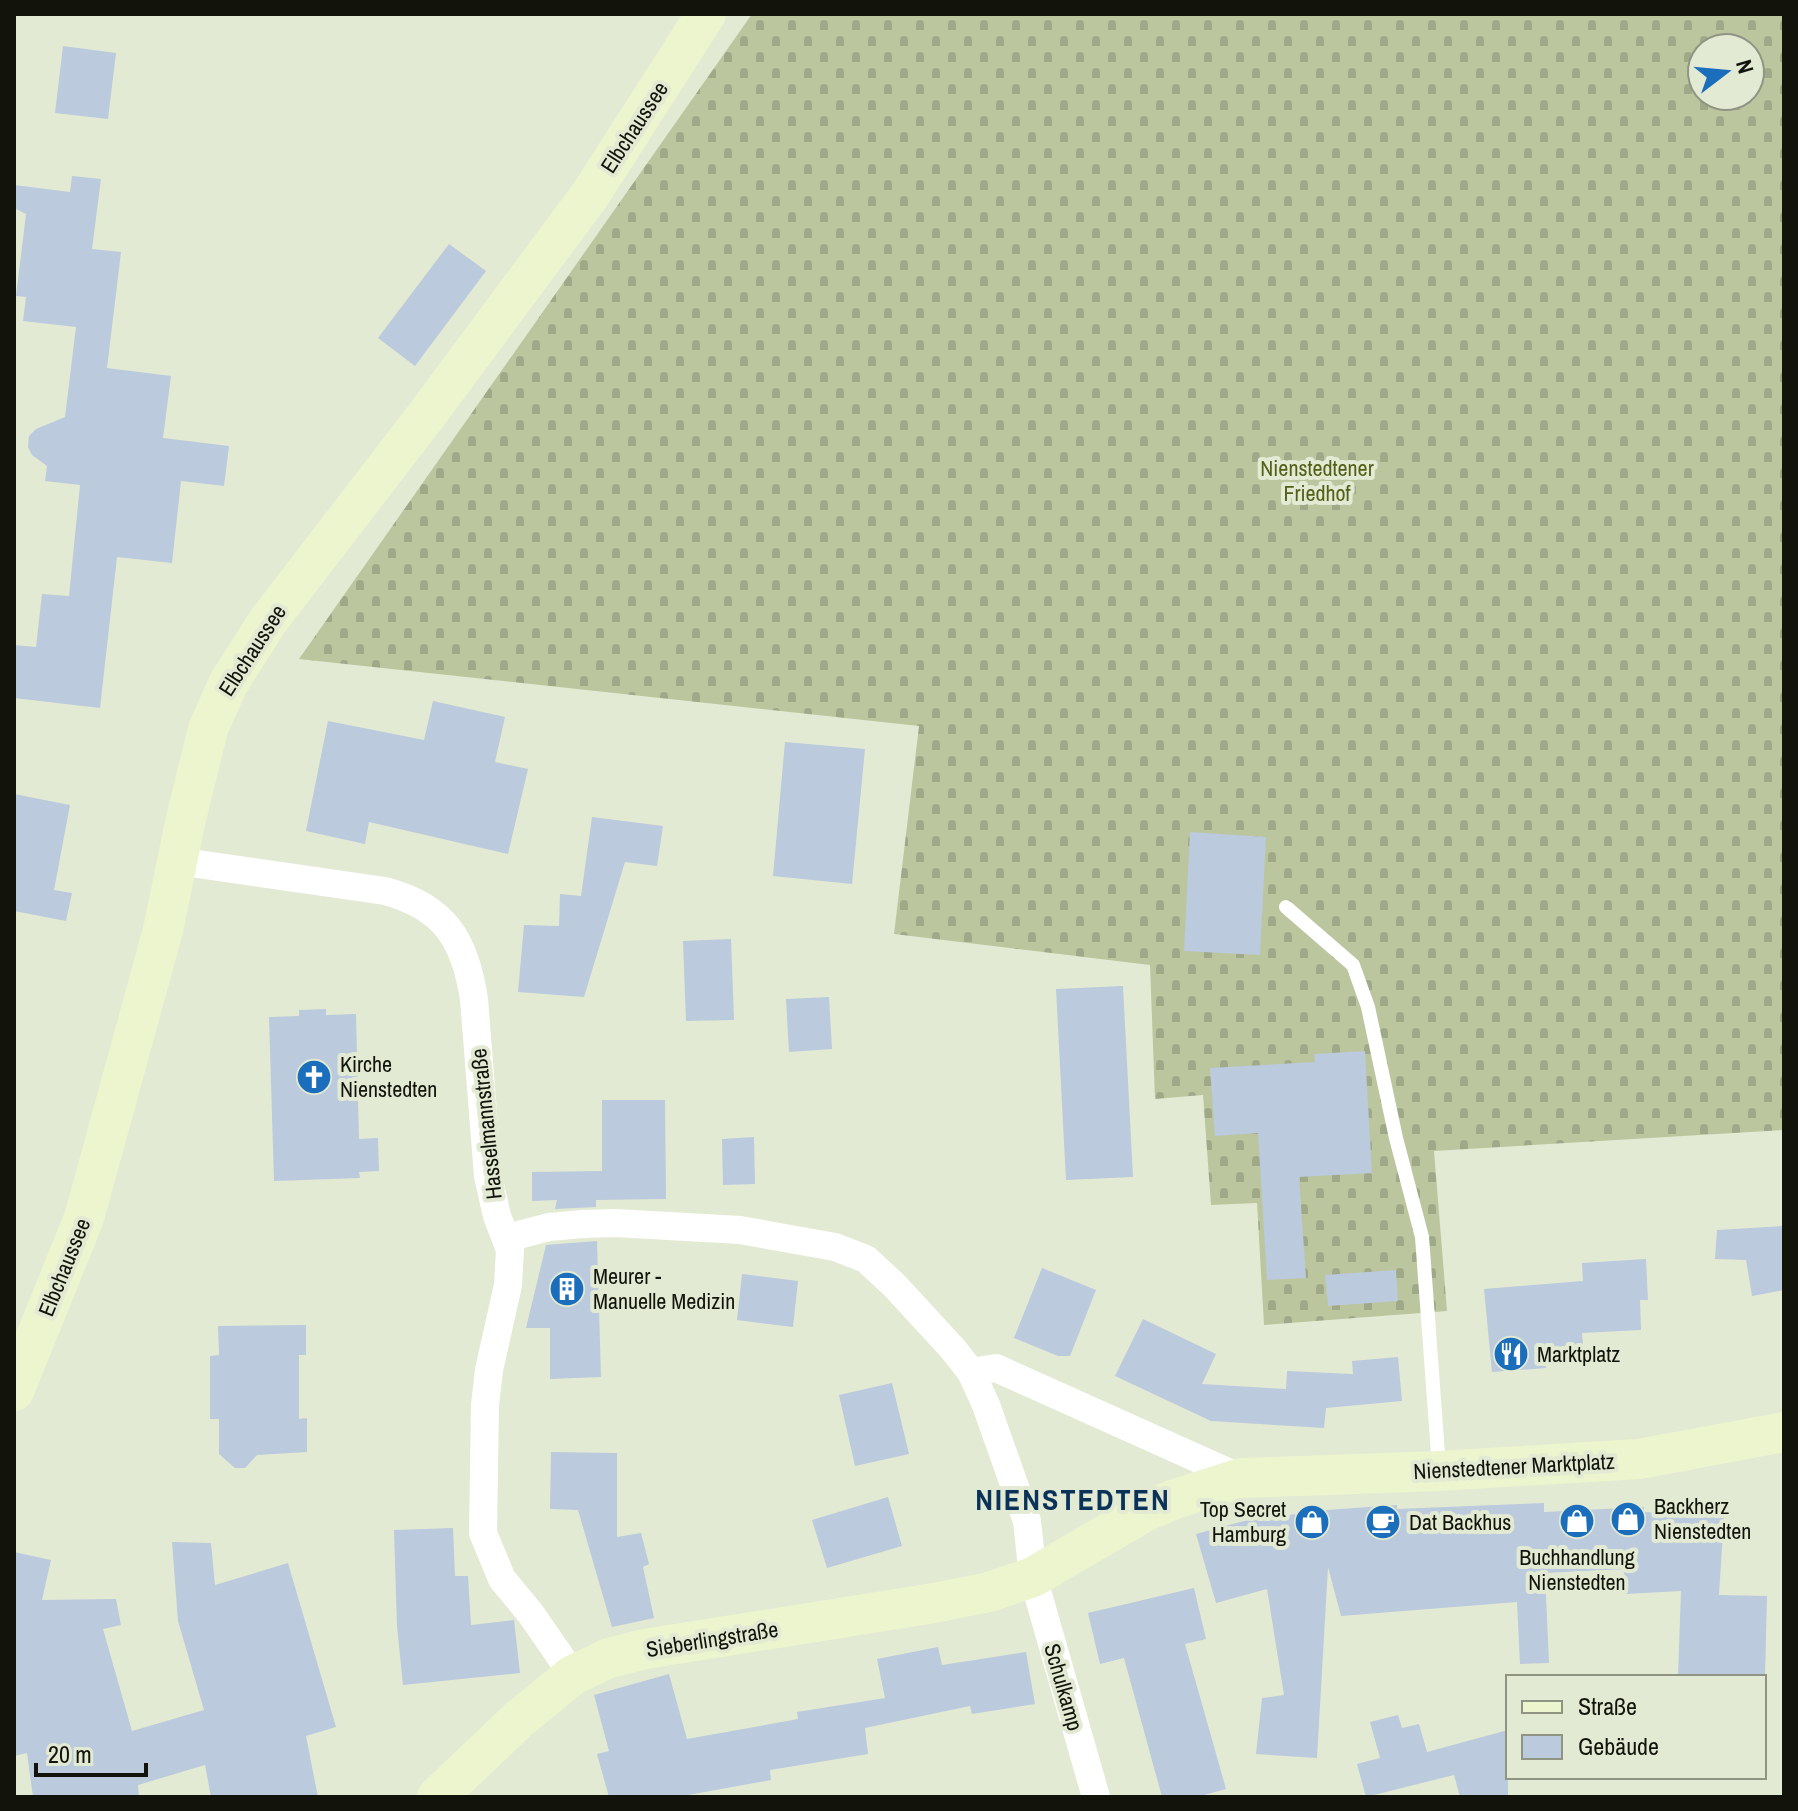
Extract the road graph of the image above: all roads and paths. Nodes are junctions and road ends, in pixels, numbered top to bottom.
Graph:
1 (706, 14) edge
2 (177, 861) junction
3 (1286, 907) dead end
4 (507, 1238) junction
5 (971, 1372) junction
6 (14, 1391) edge
7 (1784, 1432) edge
8 (1439, 1471) junction
9 (1241, 1478) junction
10 (1033, 1577) junction
11 (573, 1675) junction
12 (443, 1795) edge
13 (1096, 1797) edge

1 - 2 main road, Elbchaussee
2 - 4 street, Hasselmannstraße
2 - 6 main road, Elbchaussee
3 - 8 lane
4 - 5 street
4 - 11 street, Hasselmannstraße
5 - 9 street, Nienstedtener Marktplatz
5 - 10 street
7 - 8 main road, Nienstedtener Marktplatz
8 - 9 main road, Nienstedtener Marktplatz
9 - 10 main road, Nienstedtener Marktplatz
10 - 11 main road, Sieberlingstraße
10 - 13 street, Schulkamp
11 - 12 main road, Sieberlingstraße

